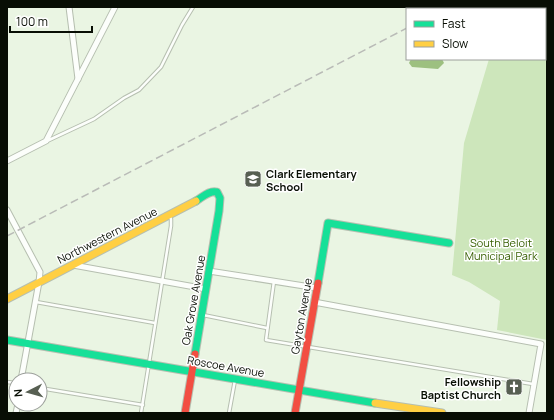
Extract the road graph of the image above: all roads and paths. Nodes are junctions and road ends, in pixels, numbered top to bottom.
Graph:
1 (69, 7) edge
2 (115, 7) edge
3 (193, 7) edge
4 (78, 80) junction
5 (46, 141) junction
6 (7, 161) edge
7 (217, 191) joint
8 (7, 210) edge
9 (169, 215) junction
10 (448, 243) dead end
11 (73, 265) junction
12 (209, 271) junction
13 (274, 281) junction
14 (39, 282) junction
15 (161, 282) junction
16 (317, 288) junction
17 (206, 289) junction
18 (7, 299) edge
19 (35, 302) junction
20 (314, 302) junction
21 (202, 314) junction
22 (156, 323) junction
23 (267, 328) junction
24 (7, 340) edge
25 (27, 343) junction
26 (541, 344) junction
27 (547, 345) edge
28 (307, 347) junction
29 (150, 363) junction
30 (192, 371) junction
31 (22, 372) edge
32 (235, 379) junction
33 (534, 384) junction
34 (48, 389) edge
35 (299, 390) junction
36 (142, 405) junction
37 (141, 413) edge
38 (185, 413) edge
39 (229, 413) edge
40 (295, 413) edge
41 (442, 413) edge
42 (529, 413) edge

1 - 4 street
2 - 4 street
3 - 5 lane
4 - 5 street
5 - 6 street
7 - 9 street, Northwestern Avenue
7 - 12 street, Oak Grove Avenue
8 - 14 street
9 - 11 street, Northwestern Avenue
9 - 15 lane
10 - 16 street, Gayton Avenue
11 - 14 street, Northwestern Avenue
11 - 15 street
12 - 13 street
12 - 17 street, Oak Grove Avenue
13 - 16 street
13 - 23 lane
14 - 18 street, Northwestern Avenue
14 - 19 street
15 - 17 street
15 - 22 lane
16 - 20 street, Gayton Avenue
17 - 21 street, Oak Grove Avenue
19 - 22 lane
19 - 25 street
20 - 26 street
20 - 28 street, Gayton Avenue
21 - 23 lane
21 - 30 street, Oak Grove Avenue
22 - 29 lane
23 - 28 lane
24 - 25 street, Roscoe Avenue
25 - 29 street, Roscoe Avenue
25 - 31 street
26 - 27 lane
26 - 33 street
28 - 33 lane
28 - 35 street, Gayton Avenue
29 - 30 street, Roscoe Avenue
29 - 36 lane
30 - 32 street, Roscoe Avenue
30 - 38 street, Oak Grove Avenue
32 - 35 street, Roscoe Avenue
32 - 39 lane
33 - 42 street
34 - 36 lane
35 - 40 street, Gayton Avenue
35 - 41 street, Roscoe Avenue
36 - 37 lane

